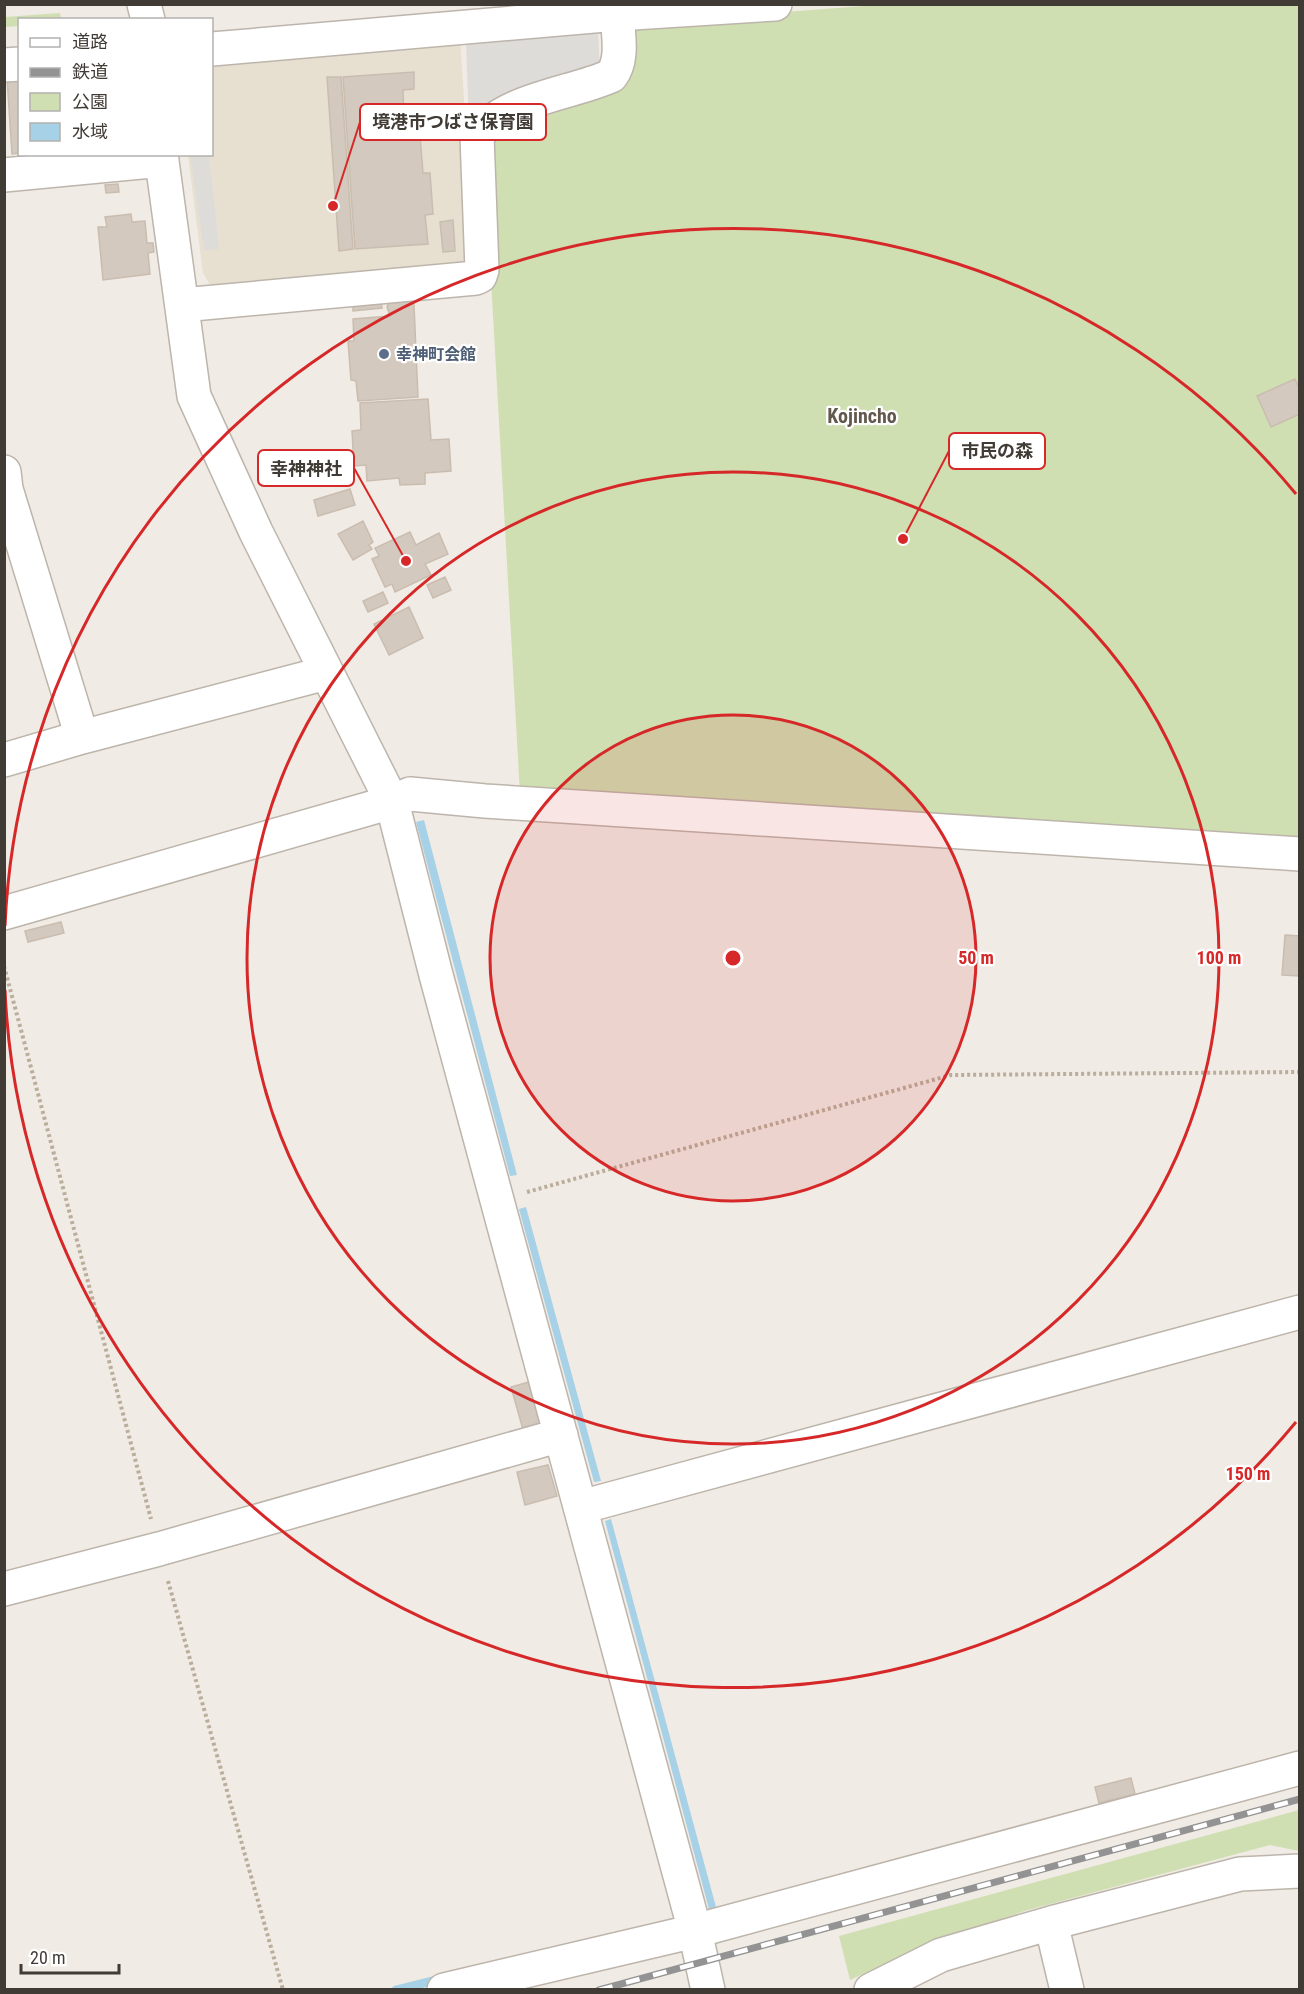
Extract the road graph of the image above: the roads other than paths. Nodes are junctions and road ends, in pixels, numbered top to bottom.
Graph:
1 (775, 4) edge
2 (617, 14) junction
3 (213, 49) edge
4 (162, 157) edge
5 (4, 175) edge
6 (182, 304) junction
7 (4, 472) edge
8 (326, 673) junction
9 (82, 736) junction
10 (4, 760) edge
11 (392, 802) junction
12 (1299, 854) edge
13 (4, 913) edge
14 (1299, 1312) edge
15 (561, 1435) junction
16 (581, 1507) junction
17 (4, 1589) edge
18 (1299, 1768) edge
19 (1299, 1871) edge
20 (1051, 1923) junction
21 (695, 1931) junction
22 (444, 1989) edge
23 (708, 1989) edge
24 (871, 1989) edge
25 (1067, 1989) edge

1 - 2 street
2 - 3 street
2 - 6 street
4 - 5 street
4 - 6 street
6 - 8 street
7 - 9 street
8 - 9 street
8 - 11 street
9 - 10 street
11 - 12 street
11 - 13 street
11 - 15 street
14 - 16 street
15 - 16 street
15 - 17 street
16 - 21 street
18 - 21 street
19 - 20 street
20 - 24 street
20 - 25 street
21 - 22 street
21 - 23 street

